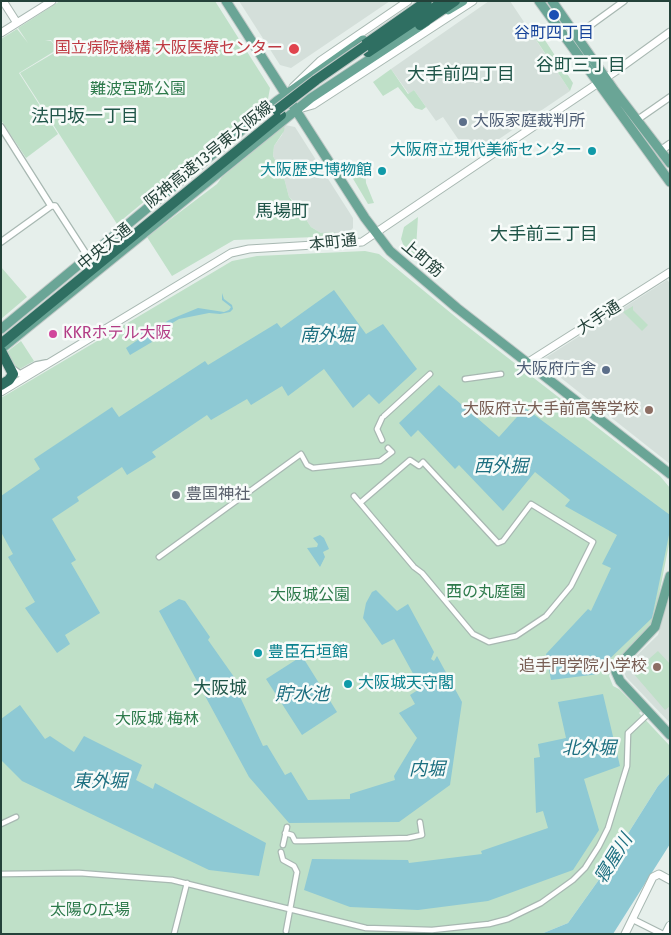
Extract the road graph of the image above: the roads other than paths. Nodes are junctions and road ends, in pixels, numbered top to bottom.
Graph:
1 (3, 1) edge
2 (52, 1) edge
3 (226, 1) edge
4 (408, 1) edge
5 (419, 1) edge
6 (428, 1) edge
7 (434, 1) edge
8 (444, 1) edge
9 (455, 1) edge
10 (463, 1) edge
11 (473, 1) edge
12 (539, 1) edge
13 (624, 1) edge
14 (555, 2) edge
15 (17, 23) junction
16 (420, 25) junction
17 (670, 32) edge
18 (1, 33) edge
19 (577, 34) junction
20 (342, 57) junction
21 (606, 77) junction
22 (305, 82) joint
23 (597, 82) junction
24 (287, 95) junction
25 (670, 97) edge
26 (296, 110) junction
27 (637, 120) junction
28 (1, 127) edge
29 (258, 130) junction
30 (670, 144) edge
31 (660, 151) junction
32 (670, 163) edge
33 (670, 182) edge
34 (51, 206) junction
35 (375, 233) junction
36 (1, 242) edge
37 (88, 257) junction
38 (669, 274) edge
39 (72, 283) junction
40 (1, 328) edge
41 (1, 336) edge
42 (1, 344) edge
43 (1, 350) edge
44 (527, 362) junction
45 (47, 363) junction
46 (430, 374) dead end
47 (501, 374) dead end
48 (465, 379) dead end
49 (1, 385) edge
50 (1, 392) edge
51 (382, 440) dead end
52 (388, 448) dead end
53 (670, 474) edge
54 (354, 496) dead end
55 (360, 503) junction
56 (159, 557) dead end
57 (670, 576) edge
58 (646, 716) dead end
59 (670, 735) edge
60 (16, 817) dead end
61 (420, 822) dead end
62 (1, 824) edge
63 (287, 827) dead end
64 (285, 833) junction
65 (283, 845) dead end
66 (281, 852) dead end
67 (1, 874) edge
68 (670, 880) edge
69 (187, 883) junction
70 (291, 910) junction
71 (632, 919) junction
72 (670, 926) edge
73 (286, 930) dead end
74 (174, 934) edge
75 (625, 934) edge
76 (662, 934) edge
77 (666, 934) edge

1 - 15 street
2 - 15 street
3 - 24 main road, 上町筋
4 - 24 street, 中央大通
5 - 20 main road
6 - 20 highway, bridge
7 - 29 highway, 阪神高速13号東大阪線, bridge
8 - 29 highway, 阪神高速13号東大阪線
9 - 16 highway
10 - 16 main road, 中央大通
11 - 26 street, 中央大通
12 - 23 main road
13 - 19 street
14 - 19 main road
15 - 18 street
16 - 26 main road, 中央大通
17 - 21 street, 本町通
19 - 21 main road
20 - 22 highway
21 - 23 street, 本町通
21 - 27 main road
22 - 24 main road, 中央大通
23 - 33 main road
23 - 35 street, 本町通
24 - 26 main road, 上町筋
24 - 37 main road, 中央大通
25 - 27 street
26 - 35 main road, 上町筋
26 - 43 main road, 中央大通
27 - 31 main road
28 - 34 street
29 - 39 highway, 阪神高速13号東大阪線
30 - 31 street
31 - 32 main road
34 - 36 street
34 - 37 street
35 - 44 main road, 上町筋
35 - 45 street, 本町通
37 - 40 main road, 中央大通
38 - 44 street, 大手通
39 - 41 highway, 阪神高速13号東大阪線
39 - 42 highway, 阪神高速13号東大阪線
43 - 45 street
43 - 49 highway
44 - 53 main road, 上町筋
45 - 50 street, 本町通
46 - 51 street
47 - 48 street
52 - 56 street
54 - 55 street
55 - 55 street
57 - 59 main road
58 - 70 street
60 - 62 street
61 - 64 street
63 - 64 street
64 - 65 street
66 - 70 street
67 - 69 street
68 - 71 street
69 - 70 street
69 - 74 street
70 - 73 street
71 - 75 street
71 - 76 street
72 - 77 main road

